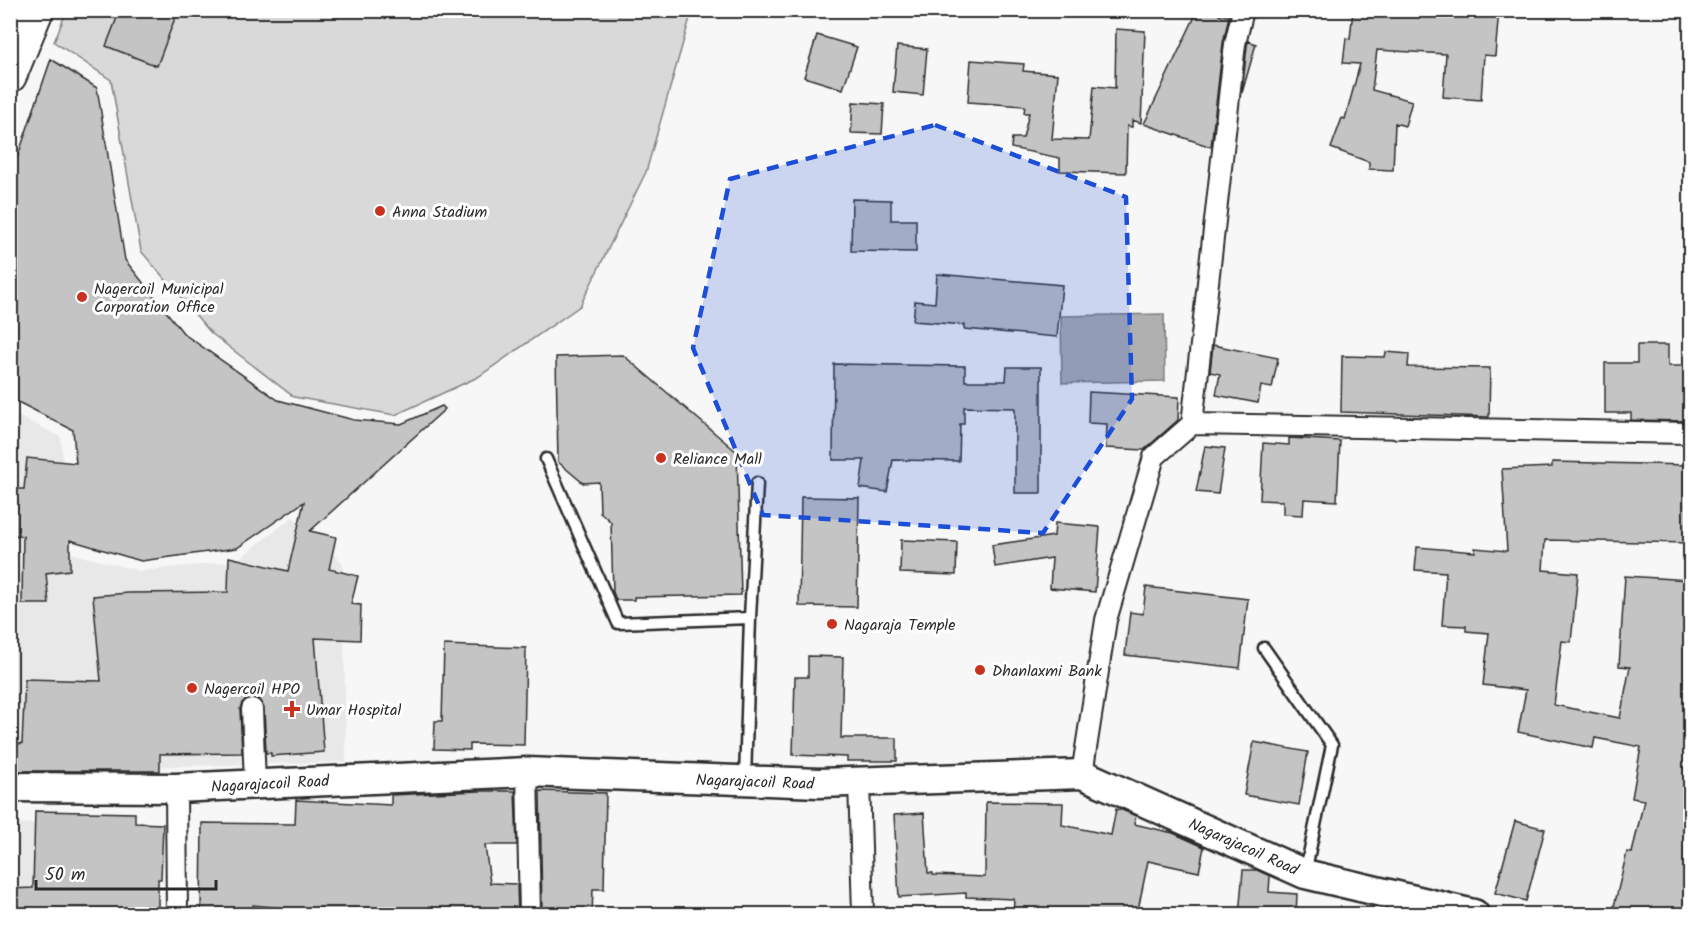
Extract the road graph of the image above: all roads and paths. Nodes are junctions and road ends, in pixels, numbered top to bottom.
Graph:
1 (37, 10) edge
2 (1243, 10) edge
3 (10, 76) edge
4 (1192, 424) junction
5 (1690, 433) edge
6 (546, 459) dead end
7 (757, 483) dead end
8 (750, 618) junction
9 (1264, 648) dead end
10 (252, 709) dead end
11 (527, 772) junction
12 (1082, 774) junction
13 (745, 780) junction
14 (859, 781) junction
15 (255, 783) junction
16 (10, 787) edge
17 (176, 788) junction
18 (1305, 874) junction
19 (177, 915) edge
20 (530, 915) edge
21 (863, 915) edge
22 (1474, 915) edge

1 - 3 main road
2 - 4 street
4 - 5 street
4 - 12 street
6 - 8 lane
7 - 8 lane
8 - 13 lane
9 - 18 lane
10 - 15 street
11 - 13 street, Nagarajacoil Road
11 - 15 street, Nagarajacoil Road
11 - 20 street
12 - 14 street, Nagarajacoil Road
12 - 18 street, Nagarajacoil Road
13 - 14 street, Nagarajacoil Road
14 - 21 street
15 - 17 street, Nagarajacoil Road
16 - 17 street, Nagarajacoil Road
17 - 19 street
18 - 22 street, Nagarajacoil Road

